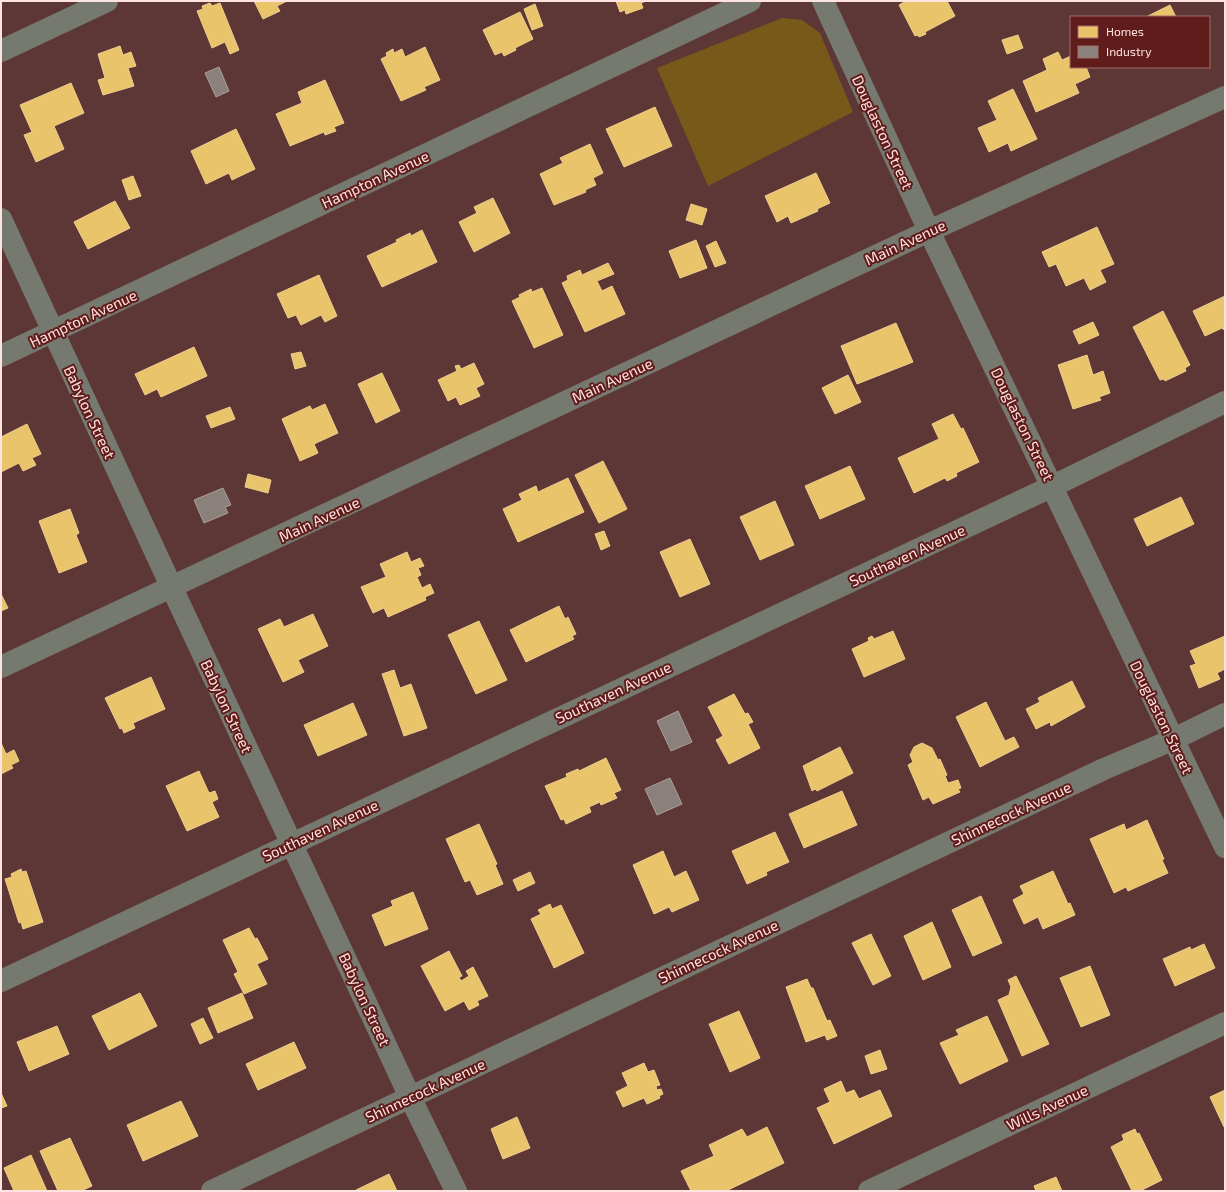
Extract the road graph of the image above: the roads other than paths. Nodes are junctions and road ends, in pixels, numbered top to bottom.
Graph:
1 (107, 1) edge
2 (750, 1) edge
3 (823, 1) edge
4 (1, 51) edge
5 (1225, 97) edge
6 (1, 219) edge
7 (929, 231) junction
8 (53, 332) junction
9 (1, 356) edge
10 (1225, 402) edge
11 (1053, 486) junction
12 (172, 588) junction
13 (1, 667) edge
14 (1225, 714) edge
15 (1172, 740) junction
16 (292, 843) junction
17 (1225, 847) edge
18 (1, 981) edge
19 (1225, 1023) edge
20 (410, 1097) junction
21 (212, 1191) edge
22 (456, 1191) edge
23 (869, 1191) edge

1 - 4 street
2 - 8 street, Hampton Avenue
3 - 7 street, Douglaston Street
5 - 7 street, Main Avenue
6 - 8 street, Babylon Street
7 - 11 street, Douglaston Street
7 - 12 street, Main Avenue
8 - 9 street, Hampton Avenue
8 - 12 street, Babylon Street
10 - 11 street, Southaven Avenue
11 - 15 street, Douglaston Street
11 - 16 street, Southaven Avenue
12 - 13 street, Main Avenue
12 - 16 street, Babylon Street
14 - 15 street, Shinnecock Avenue
15 - 17 street, Douglaston Street
15 - 20 street, Shinnecock Avenue
16 - 18 street, Southaven Avenue
16 - 20 street, Babylon Street
19 - 23 street, Wills Avenue
20 - 21 street, Shinnecock Avenue
20 - 22 street, Babylon Street

